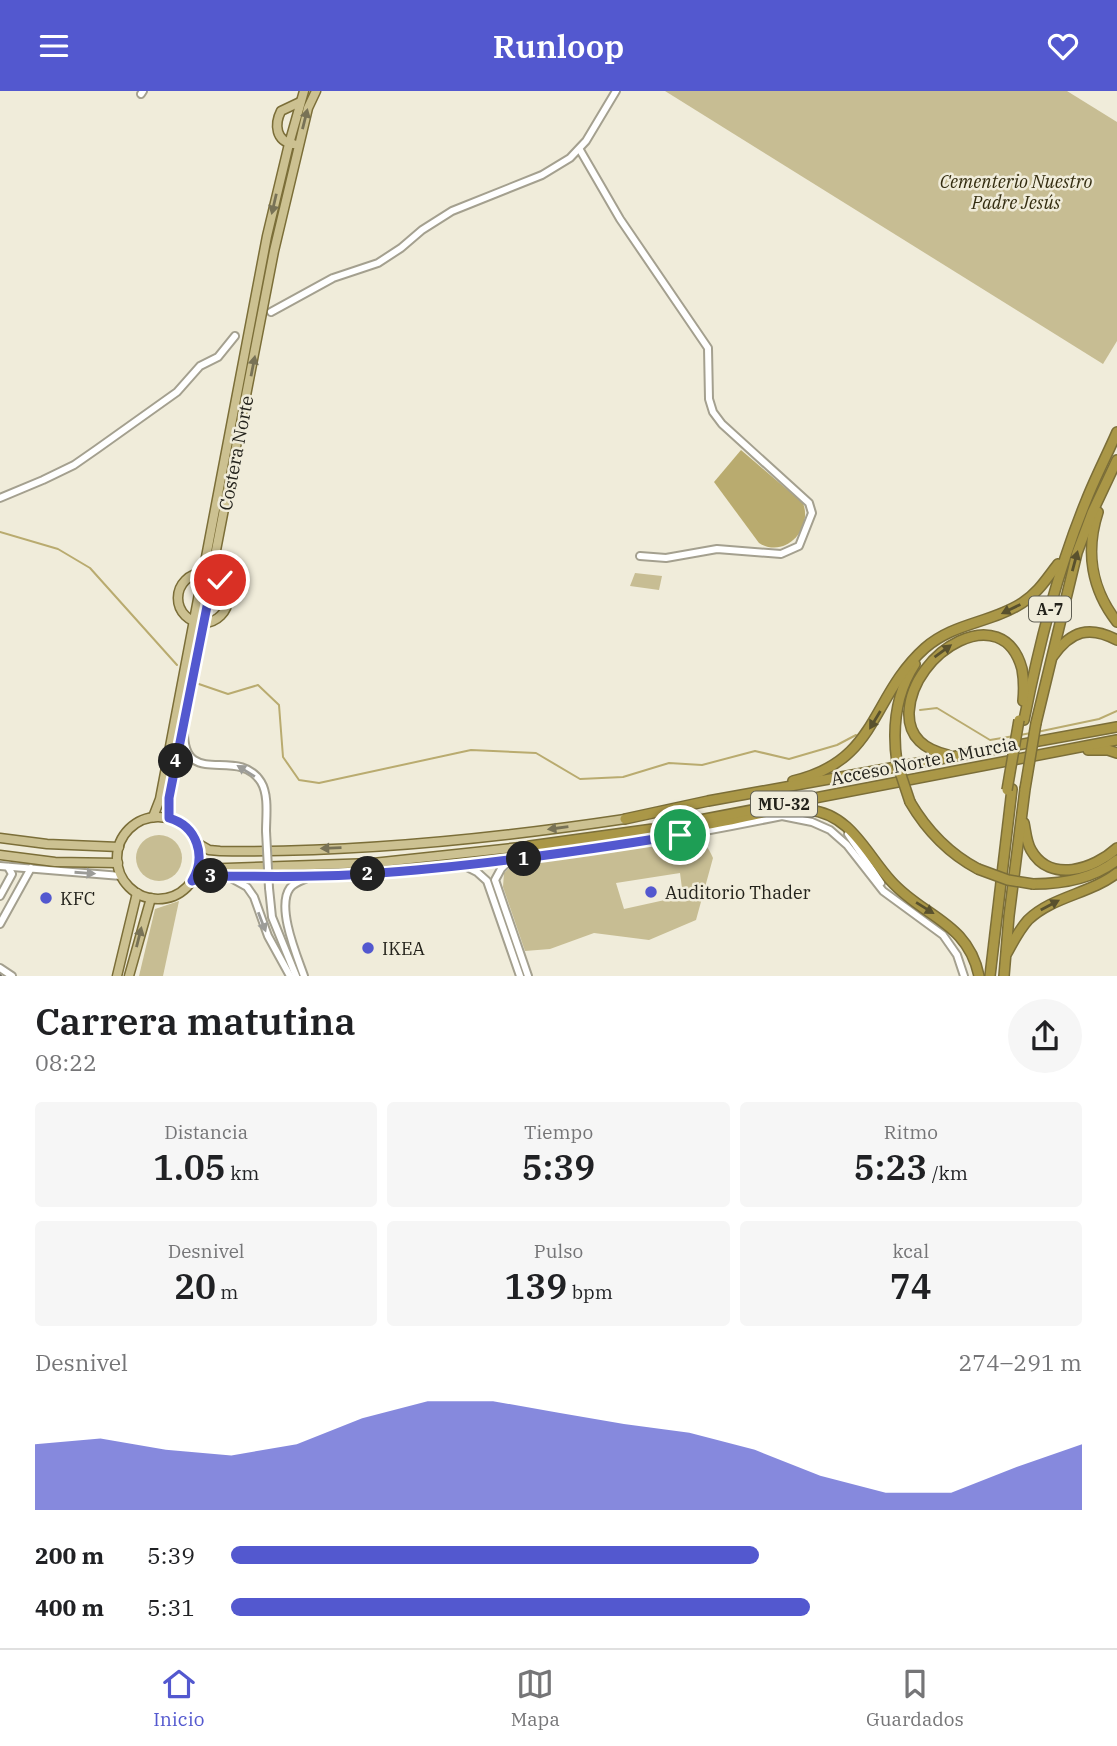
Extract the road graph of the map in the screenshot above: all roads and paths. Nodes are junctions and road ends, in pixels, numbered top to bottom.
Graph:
1 (304, 91) edge
2 (316, 91) edge
3 (616, 91) edge
4 (300, 102) junction
5 (289, 144) junction
6 (299, 145) junction
7 (580, 150) junction
8 (271, 312) dead end
9 (235, 336) dead end
10 (1117, 432) edge
11 (1117, 461) edge
12 (0, 498) edge
13 (1086, 500) junction
14 (640, 556) dead end
15 (1058, 564) junction
16 (208, 574) junction
17 (199, 622) junction
18 (1117, 622) edge
19 (950, 632) junction
20 (1117, 640) edge
21 (1050, 660) junction
22 (1023, 701) junction
23 (185, 710) junction
24 (1022, 720) junction
25 (1117, 727) edge
26 (1117, 740) edge
27 (1117, 753) edge
28 (1037, 755) junction
29 (953, 757) junction
30 (708, 801) junction
31 (1022, 811) junction
32 (153, 817) junction
33 (169, 818) junction
34 (834, 818) junction
35 (625, 819) junction
36 (653, 829) junction
37 (0, 838) edge
38 (197, 843) junction
39 (530, 846) joint
40 (119, 847) junction
41 (1117, 848) edge
42 (0, 855) edge
43 (510, 860) junction
44 (1117, 860) edge
45 (118, 863) junction
46 (4, 866) edge
47 (465, 866) junction
48 (31, 869) junction
49 (198, 869) junction
50 (1117, 873) edge
51 (315, 875) junction
52 (121, 876) junction
53 (228, 876) junction
54 (192, 881) junction
55 (137, 893) junction
56 (0, 896) edge
57 (151, 898) junction
58 (901, 906) junction
59 (0, 924) edge
60 (1006, 955) junction
61 (0, 968) edge
62 (12, 976) edge
63 (117, 976) edge
64 (129, 976) edge
65 (290, 976) edge
66 (296, 976) edge
67 (304, 976) edge
68 (520, 976) edge
69 (528, 976) edge
70 (964, 976) edge
71 (979, 976) edge
72 (988, 976) edge
73 (1004, 976) edge

1 - 4 main road, Costera Norte
6 -> 2 main road, Costera Norte
3 - 7 street
4 - 5 main road, Costera Norte
4 - 5 main road
5 - 6 main road
5 -> 16 main road, Costera Norte
16 -> 6 main road, Costera Norte
7 - 8 street
7 - 14 street
9 - 12 street
10 - 13 highway, A-7
11 - 18 highway
21 -> 11 highway, A-7
13 - 15 highway
13 - 24 highway, A-7
15 -> 19 highway
15 - 22 highway
16 - 17 main road, Costera Norte
16 - 17 main road
16 - 17 main road
17 - 23 main road, Costera Norte
17 - 32 main road, Costera Norte
19 -> 30 highway
19 - 44 highway, bridge
20 - 21 highway
21 - 31 highway, A-7, bridge
22 - 24 highway
29 -> 22 highway
23 - 33 main road, Costera Norte
66 -> 23 street, bridge
24 - 72 highway, A-7, bridge
25 - 29 highway
25 - 35 highway, Acceso Norte a Murcia / MU-32
26 - 28 highway, Acceso Norte a Murcia / MU-32
27 - 28 highway
28 - 36 highway, Acceso Norte a Murcia / MU-32
29 - 30 highway
30 - 35 highway
31 - 41 highway
31 - 60 highway, A-7
32 - 33 main road
32 - 40 main road
33 - 38 main road
34 - 36 highway
34 - 58 street
34 -> 71 highway
35 -> 38 main road
36 - 39 highway, Acceso Norte a Murcia / MU-32
37 - 40 main road
38 - 49 main road
39 - 49 main road
40 - 45 main road
42 - 45 main road
43 - 47 street
43 - 58 street
43 - 69 street
45 - 52 main road
46 - 48 street
46 - 56 street
47 - 51 street
47 - 68 street
48 -> 52 street
48 - 59 street
49 - 54 main road
60 -> 50 highway
51 - 53 street
51 - 67 street
52 - 55 main road
53 - 54 street
53 -> 65 street
54 - 57 main road
55 - 57 main road
55 - 63 main road
64 -> 57 main road
58 - 70 street
60 - 73 highway, A-7
61 - 62 street

